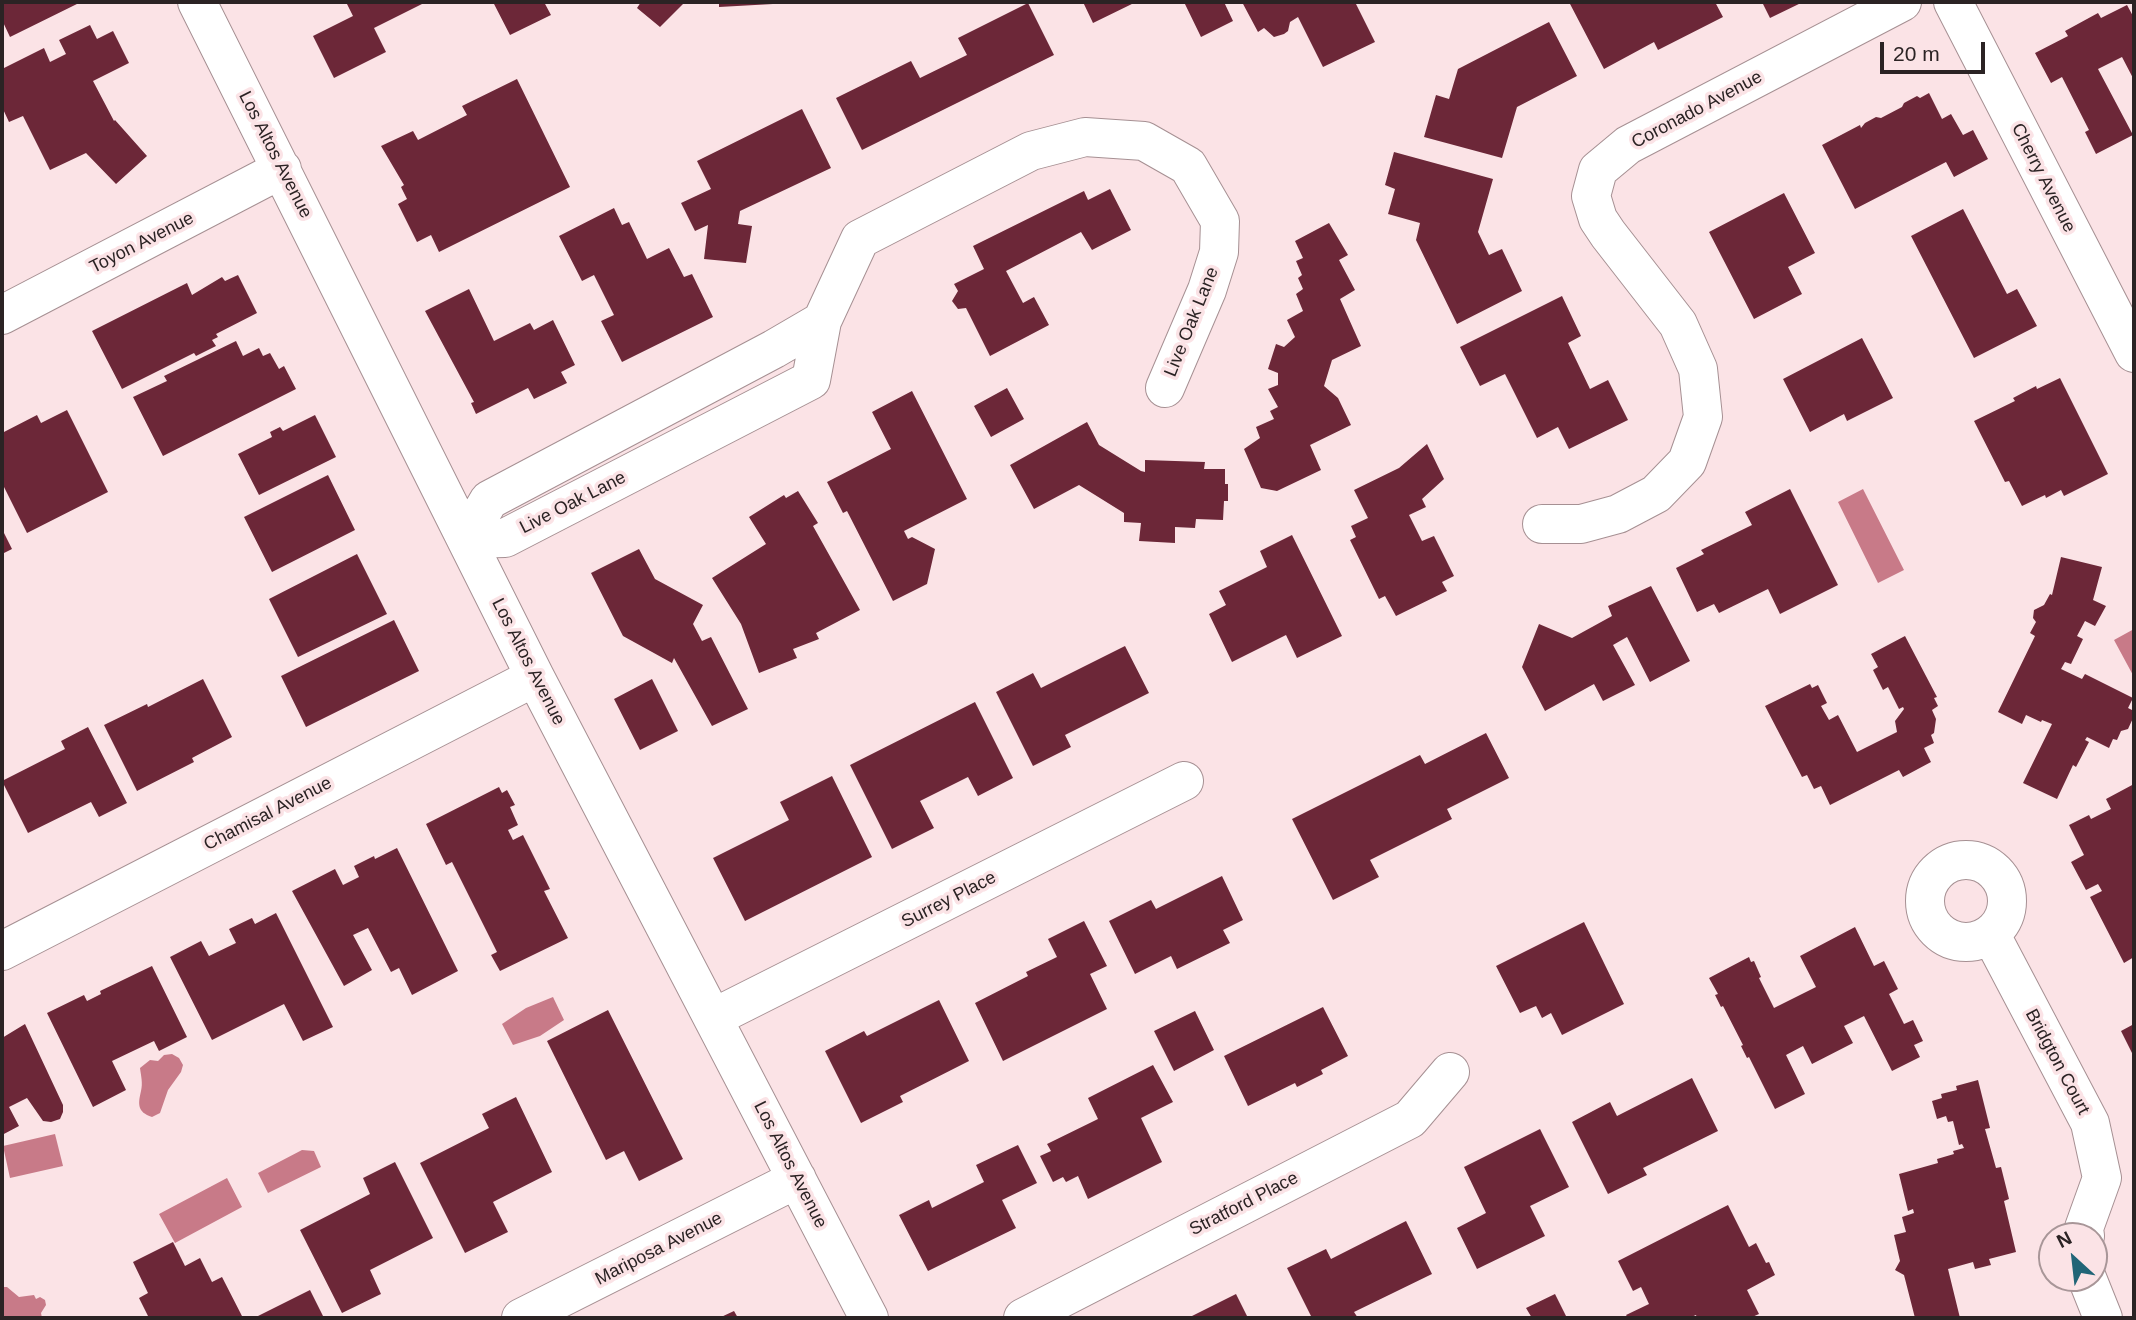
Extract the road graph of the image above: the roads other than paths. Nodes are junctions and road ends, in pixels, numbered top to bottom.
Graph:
1 (197, 2) edge
2 (1902, 2) edge
3 (1952, 2) edge
4 (282, 169) junction
5 (2, 315) edge
6 (2134, 354) edge
7 (1166, 388) dead end
8 (1542, 524) dead end
9 (466, 539) junction
10 (535, 677) junction
11 (1185, 781) dead end
12 (1991, 935) dead end
13 (2, 951) edge
14 (713, 1018) junction
15 (1450, 1072) dead end
16 (797, 1179) junction
17 (2086, 1222) edge
18 (2093, 1292) edge
19 (521, 1318) edge
20 (869, 1318) edge
21 (1023, 1318) edge
22 (2103, 1318) edge

1 - 4 street, Los Altos Avenue
2 - 8 street, Coronado Avenue
3 - 6 street, Cherry Avenue
4 - 5 street, Toyon Avenue
4 - 9 street, Los Altos Avenue
7 - 9 street, Live Oak Lane
9 - 10 street, Los Altos Avenue
10 - 13 street, Chamisal Avenue
10 - 14 street, Los Altos Avenue
11 - 14 street, Surrey Place
12 - 17 street, Bridgton Court
14 - 16 street, Los Altos Avenue
15 - 21 street, Stratford Place
16 - 19 street, Mariposa Avenue
16 - 20 street, Los Altos Avenue
18 - 22 street

